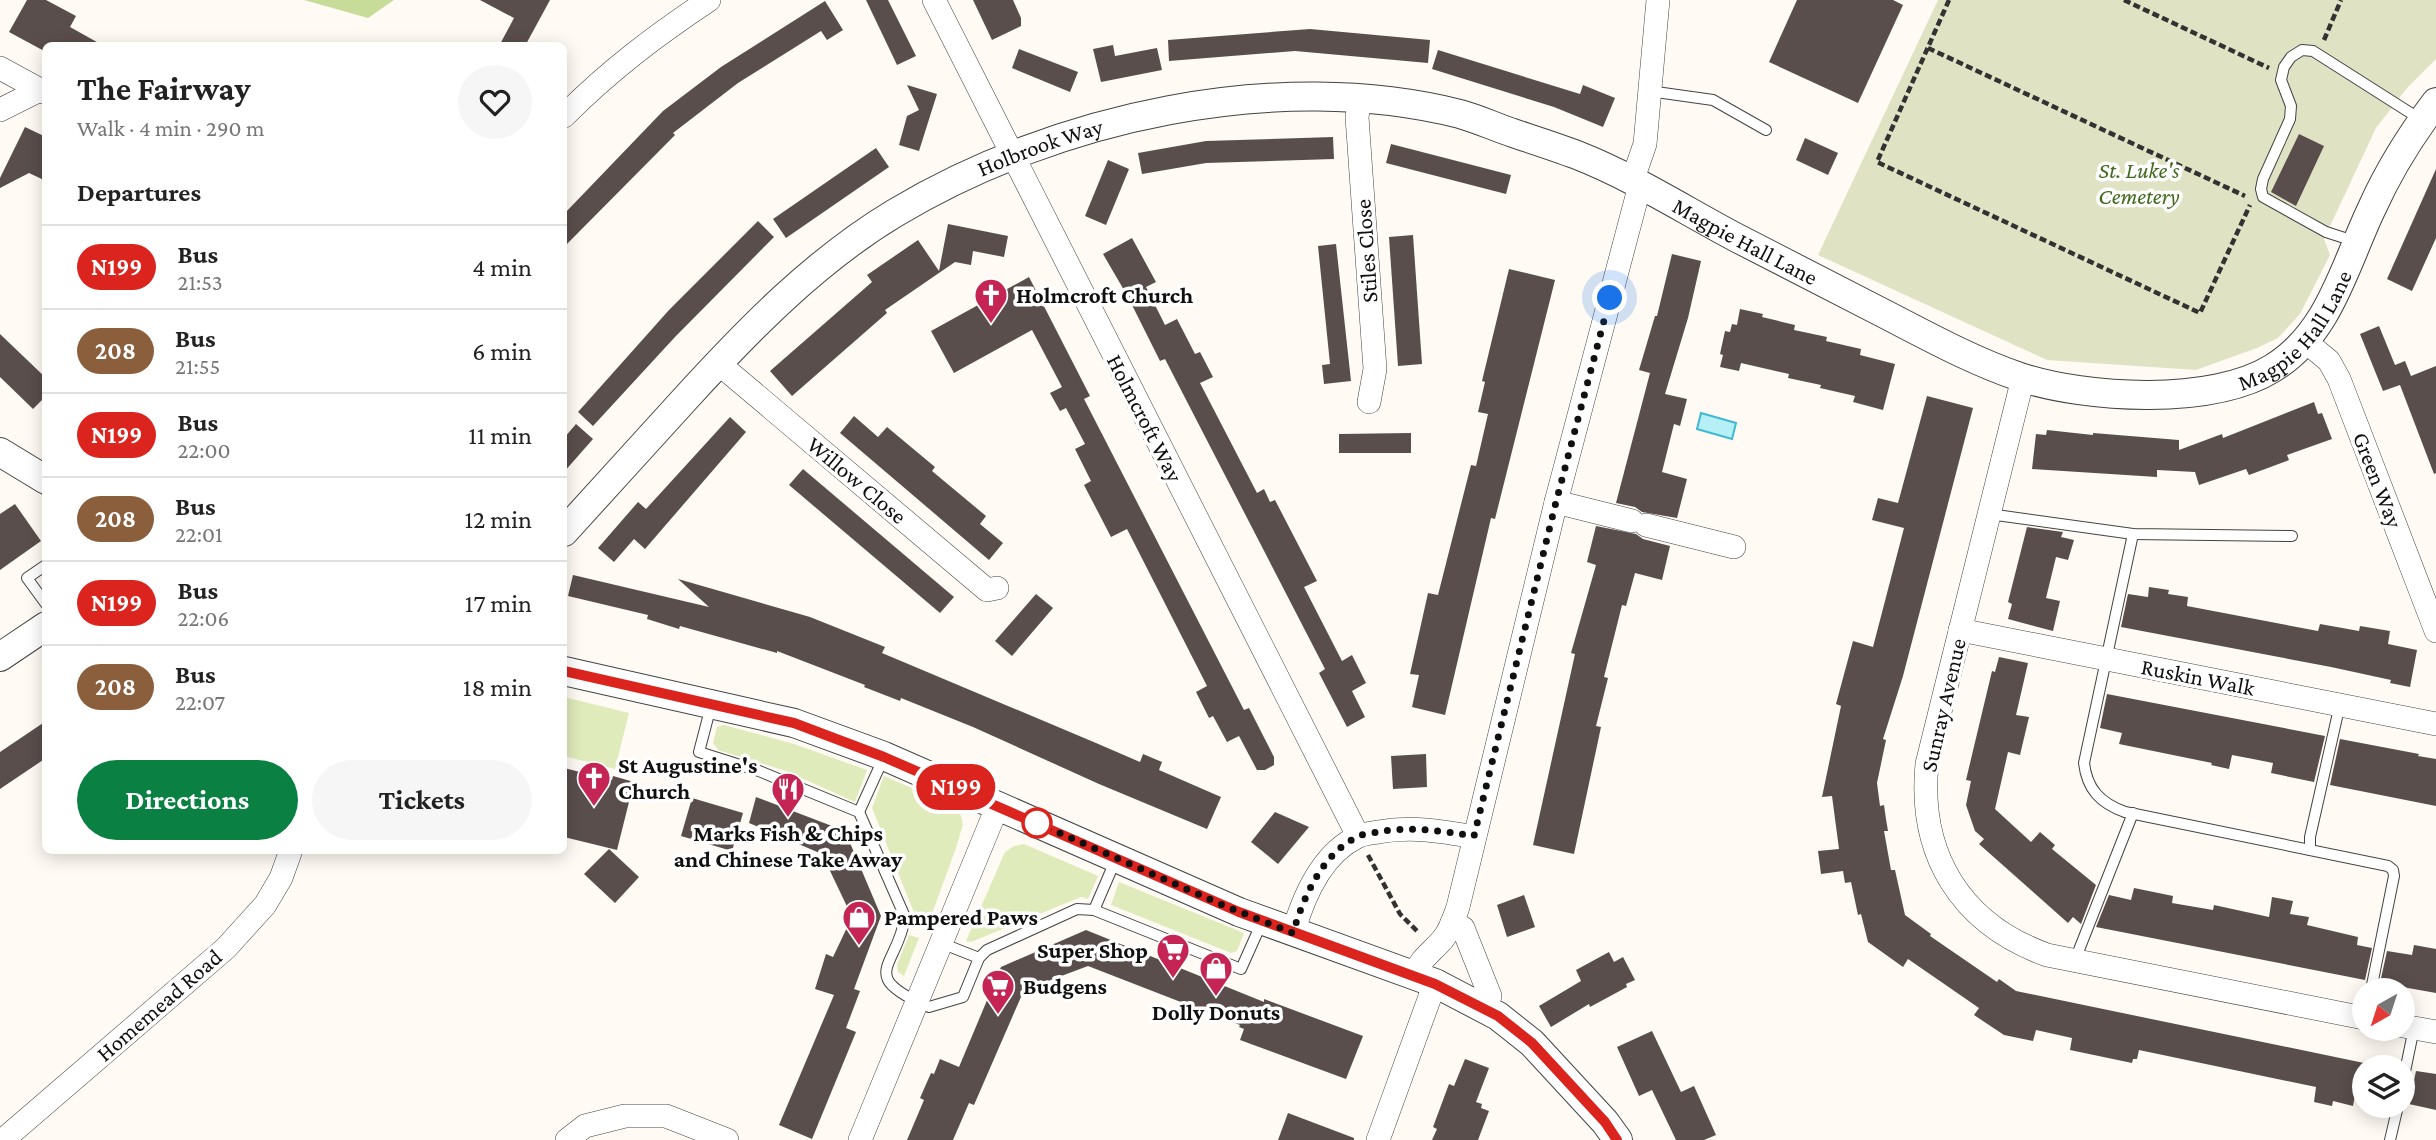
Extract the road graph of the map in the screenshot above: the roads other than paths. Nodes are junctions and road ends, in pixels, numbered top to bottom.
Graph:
1 (709, 0) edge
2 (934, 0) edge
3 (1658, 0) edge
4 (0, 68) edge
5 (42, 90) edge
6 (42, 91) edge
7 (1649, 92) junction
8 (1360, 99) junction
9 (0, 110) edge
10 (2429, 111) edge
11 (567, 113) edge
12 (1766, 130) dead end
13 (1012, 156) junction
14 (1633, 182) junction
15 (2357, 242) junction
16 (2305, 341) junction
17 (718, 363) junction
18 (2024, 378) junction
19 (1368, 402) dead end
20 (0, 452) edge
21 (42, 478) edge
22 (1556, 502) junction
23 (1989, 513) junction
24 (567, 529) edge
25 (2133, 534) junction
26 (2292, 536) dead end
27 (1734, 547) dead end
28 (42, 568) edge
29 (997, 588) dead end
30 (42, 599) edge
31 (42, 629) edge
32 (1960, 630) junction
33 (2436, 631) edge
34 (0, 657) edge
35 (2106, 659) junction
36 (567, 672) edge
37 (712, 704) junction
38 (2340, 704) junction
39 (2436, 724) edge
40 (884, 757) junction
41 (998, 806) junction
42 (859, 812) junction
43 (2133, 813) junction
44 (1358, 836) junction
45 (1474, 836) junction
46 (2310, 850) junction
47 (290, 854) edge
48 (1116, 859) junction
49 (1094, 910) junction
50 (1263, 921) junction
51 (1452, 923) junction
52 (1293, 933) junction
53 (941, 943) junction
54 (979, 958) junction
55 (2075, 960) junction
56 (2373, 978) edge
57 (1425, 979) junction
58 (917, 1002) junction
59 (1485, 1008) junction
60 (2352, 1016) edge
61 (2417, 1029) edge
62 (2410, 1055) edge
63 (2395, 1118) edge
64 (3, 1140) edge
65 (567, 1140) edge
66 (727, 1140) edge
67 (860, 1140) edge
68 (1378, 1140) edge
69 (1618, 1140) edge
70 (2390, 1140) edge

1 - 11 street
2 - 13 street, Holmcroft Way
3 - 7 street
4 - 5 street
6 - 9 street
7 - 12 lane
7 - 14 street
8 - 13 street, Holbrook Way
8 - 14 street, Holbrook Way
8 - 19 street, Stiles Close
10 - 15 street, Magpie Hall Lane
10 - 15 lane
13 - 17 street, Holbrook Way
13 - 44 street, Holmcroft Way
14 - 18 street, Magpie Hall Lane
14 - 22 street
15 - 16 street, Magpie Hall Lane
16 - 18 street, Magpie Hall Lane
16 - 33 street, Green Way
17 - 24 street, Holbrook Way
17 - 29 street, Willow Close
18 - 23 street, Sunray Avenue
20 - 21 street
22 - 27 street
22 - 45 street
23 - 25 lane
23 - 32 street, Sunray Avenue
25 - 26 lane
25 - 35 lane
28 - 30 lane
31 - 34 street
32 - 35 street, Ruskin Walk
32 - 55 street, Sunray Avenue
35 - 38 street, Ruskin Walk
35 - 43 lane
36 - 37 street
37 - 40 street
37 - 42 lane
38 - 39 street, Ruskin Walk
38 - 46 lane
40 - 41 street
40 - 42 lane
41 - 48 street
41 - 53 street
42 - 58 lane
43 - 46 lane
43 - 55 lane
44 - 45 street
44 - 52 street
45 - 51 street
46 - 56 lane
47 - 64 street, Homemead Road
48 - 49 lane
48 - 50 street
49 - 50 lane
49 - 54 lane
50 - 52 street
51 - 57 street
51 - 59 street
52 - 57 street
53 - 54 lane
53 - 58 street
54 - 58 lane
55 - 60 street, Sunray Avenue
57 - 59 street
57 - 68 street
58 - 67 street
59 - 69 street
61 - 62 lane
63 - 70 lane
65 - 66 street

